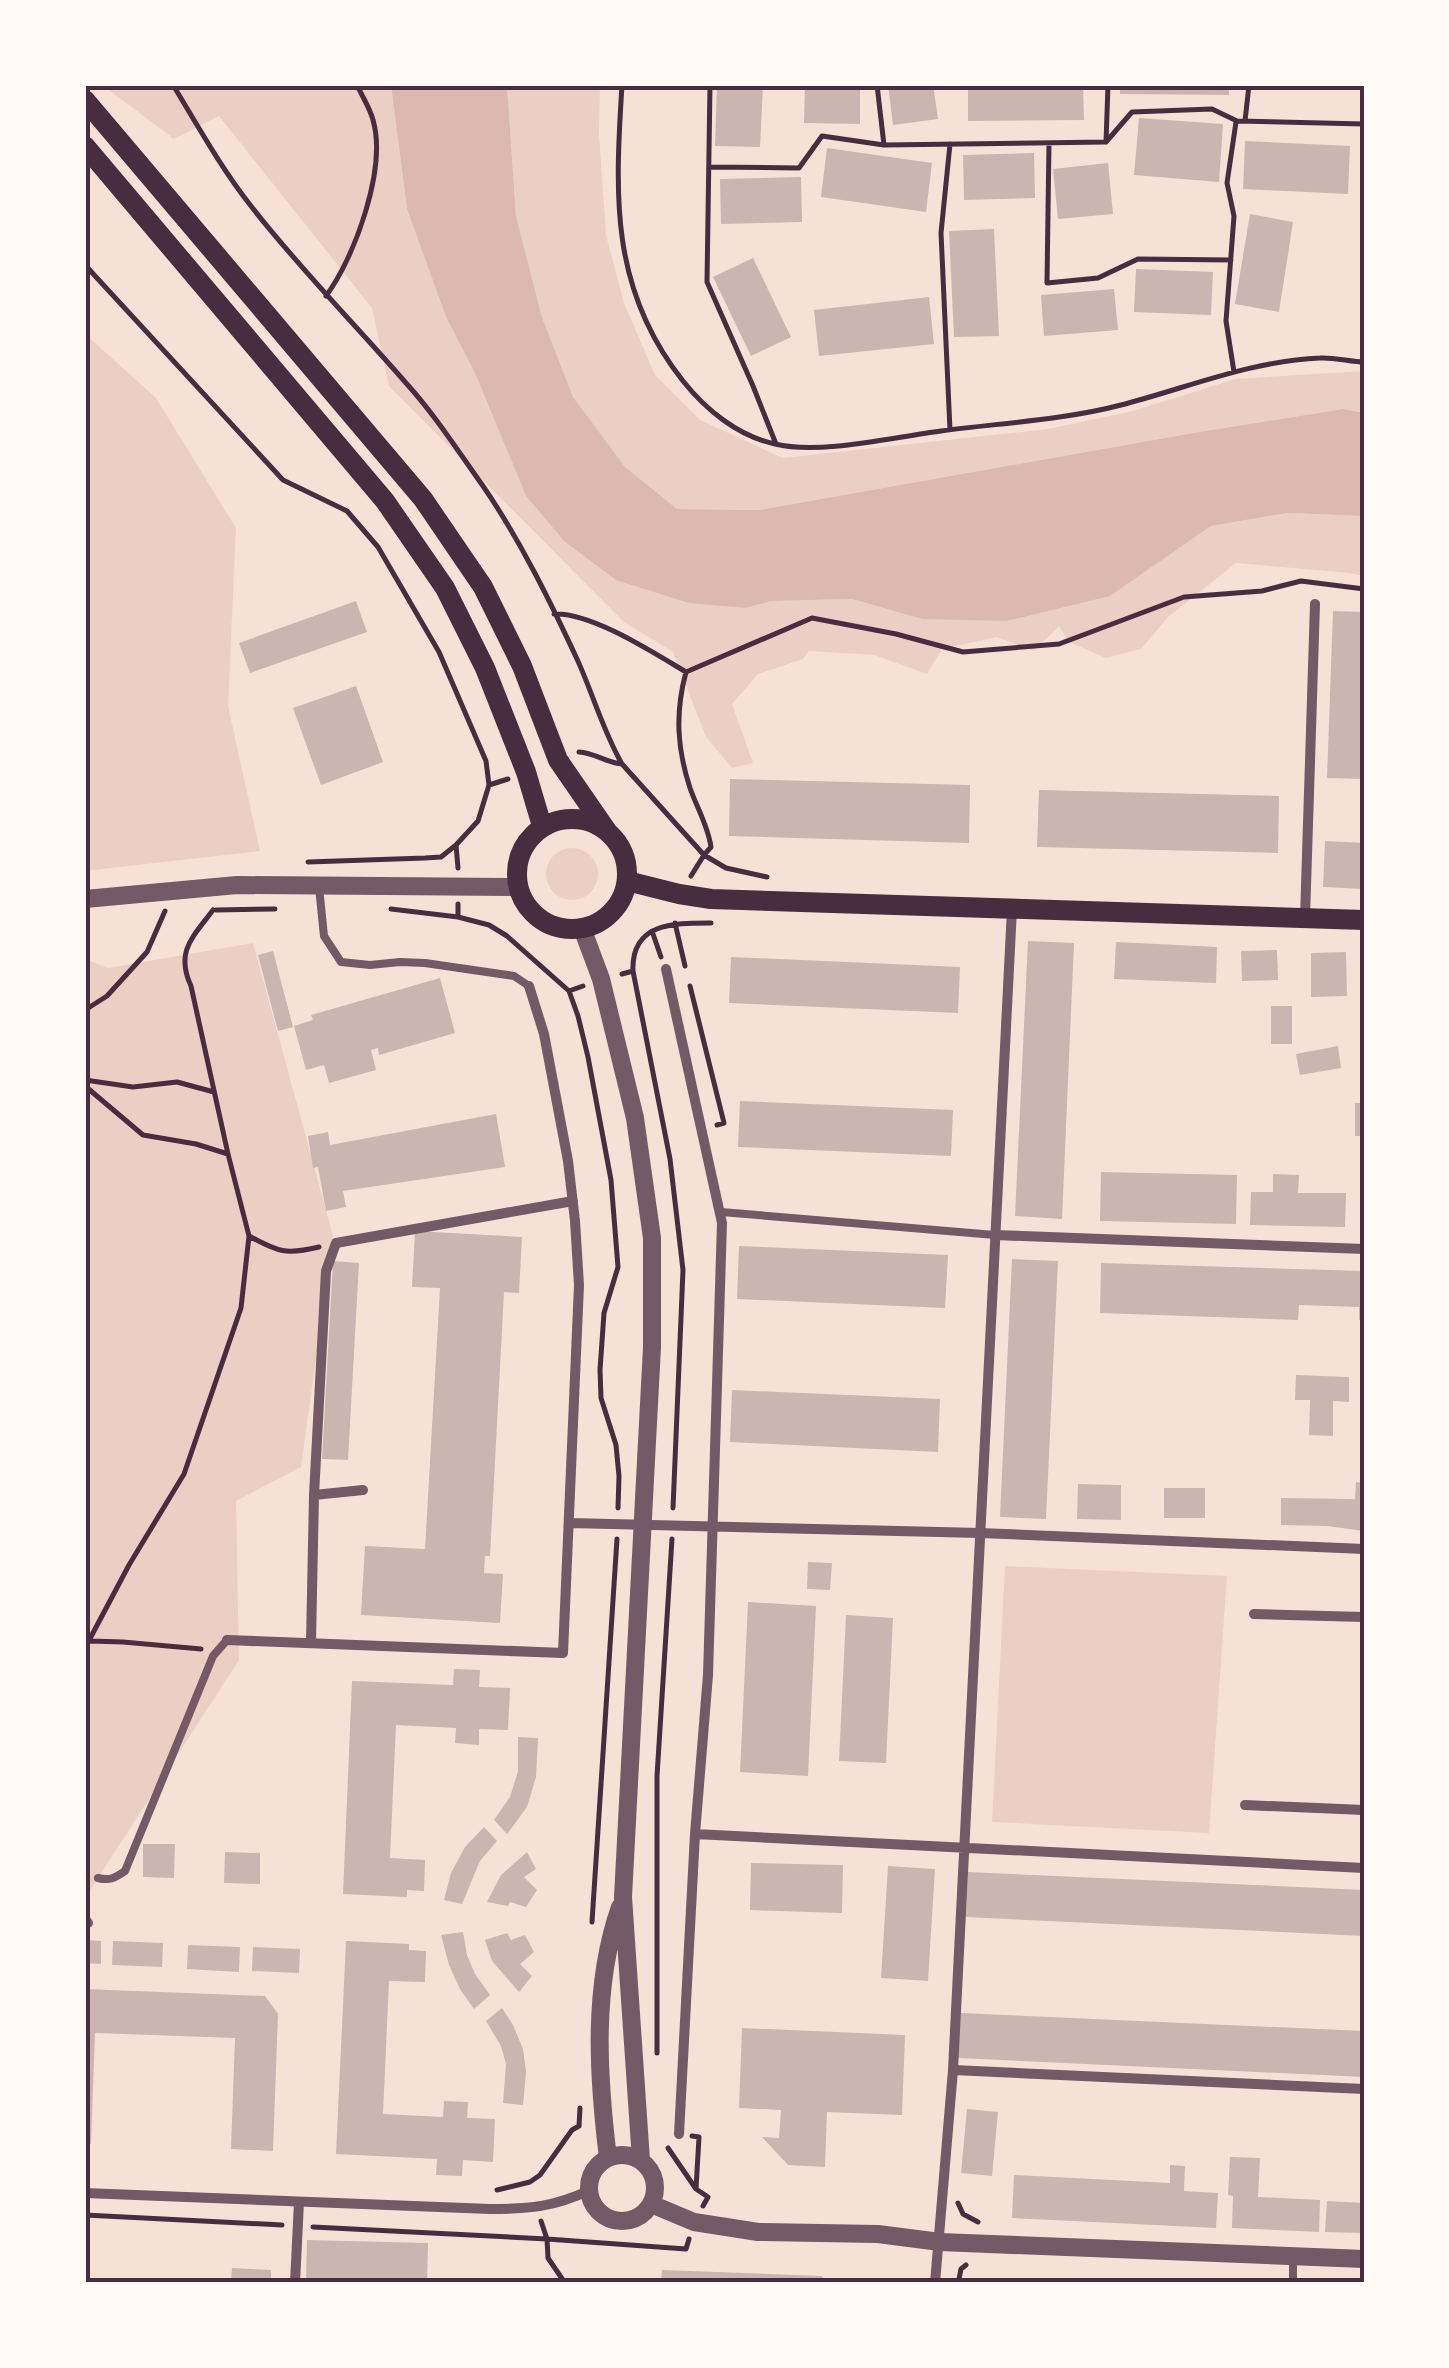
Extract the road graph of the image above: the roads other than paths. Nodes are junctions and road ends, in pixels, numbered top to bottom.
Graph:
1 (85, 100) edge
2 (85, 146) edge
3 (1315, 604) dead end
4 (542, 826) junction
5 (608, 830) junction
6 (627, 881) junction
7 (319, 887) junction
8 (518, 887) junction
9 (85, 898) edge
10 (1012, 908) junction
11 (1305, 918) junction
12 (1364, 920) edge
13 (582, 928) junction
14 (666, 969) road end
15 (528, 986) joint
16 (573, 1201) junction
17 (721, 1212) junction
18 (995, 1235) junction
19 (1364, 1249) edge
20 (363, 1490) dead end
21 (314, 1495) junction
22 (570, 1523) junction
23 (644, 1525) junction
24 (712, 1526) junction
25 (980, 1533) junction
26 (1364, 1549) edge
27 (1254, 1614) dead end
28 (1364, 1617) edge
29 (227, 1640) joint
30 (311, 1642) junction
31 (1244, 1805) dead end
32 (1364, 1810) edge
33 (695, 1834) junction
34 (964, 1847) junction
35 (1364, 1868) edge
36 (98, 1878) dead end
37 (623, 1897) junction
38 (953, 2070) junction
39 (1364, 2090) edge
40 (679, 2134) road end
41 (608, 2158) junction
42 (641, 2160) junction
43 (590, 2190) junction
44 (85, 2193) edge
45 (298, 2202) junction
46 (651, 2204) junction
47 (940, 2242) junction
48 (1294, 2255) junction
49 (1364, 2259) edge
50 (295, 2283) edge
51 (935, 2283) edge
52 (1293, 2283) edge

1 - 5 main road
2 - 4 main road
3 - 11 street
4 - 5 main road
4 - 8 main road
5 - 6 main road
6 - 10 main road
6 - 13 main road
7 - 8 street
7 - 9 street
7 - 15 lane
8 - 13 main road
10 - 11 main road
10 - 18 street
11 - 12 main road
13 - 23 street
14 - 17 street
15 - 16 street
16 - 21 street
16 - 22 street
17 - 18 lane
17 - 24 street
18 - 19 street
18 - 25 street
20 - 21 street
21 - 30 street
22 - 23 street
22 - 30 street
23 - 24 street
23 - 37 street
24 - 25 street
24 - 33 street
25 - 26 street
25 - 34 street
27 - 28 street
29 - 30 street
29 - 36 lane
31 - 32 street
33 - 34 street
33 - 40 street
34 - 35 street
34 - 38 street
37 - 41 street
37 - 42 street
38 - 39 street
38 - 47 street
41 - 42 street
41 - 43 street
42 - 46 street
43 - 45 street
43 - 46 street
44 - 45 street
45 - 50 street
46 - 47 street
47 - 48 street
47 - 51 street
48 - 49 street
48 - 52 lane

